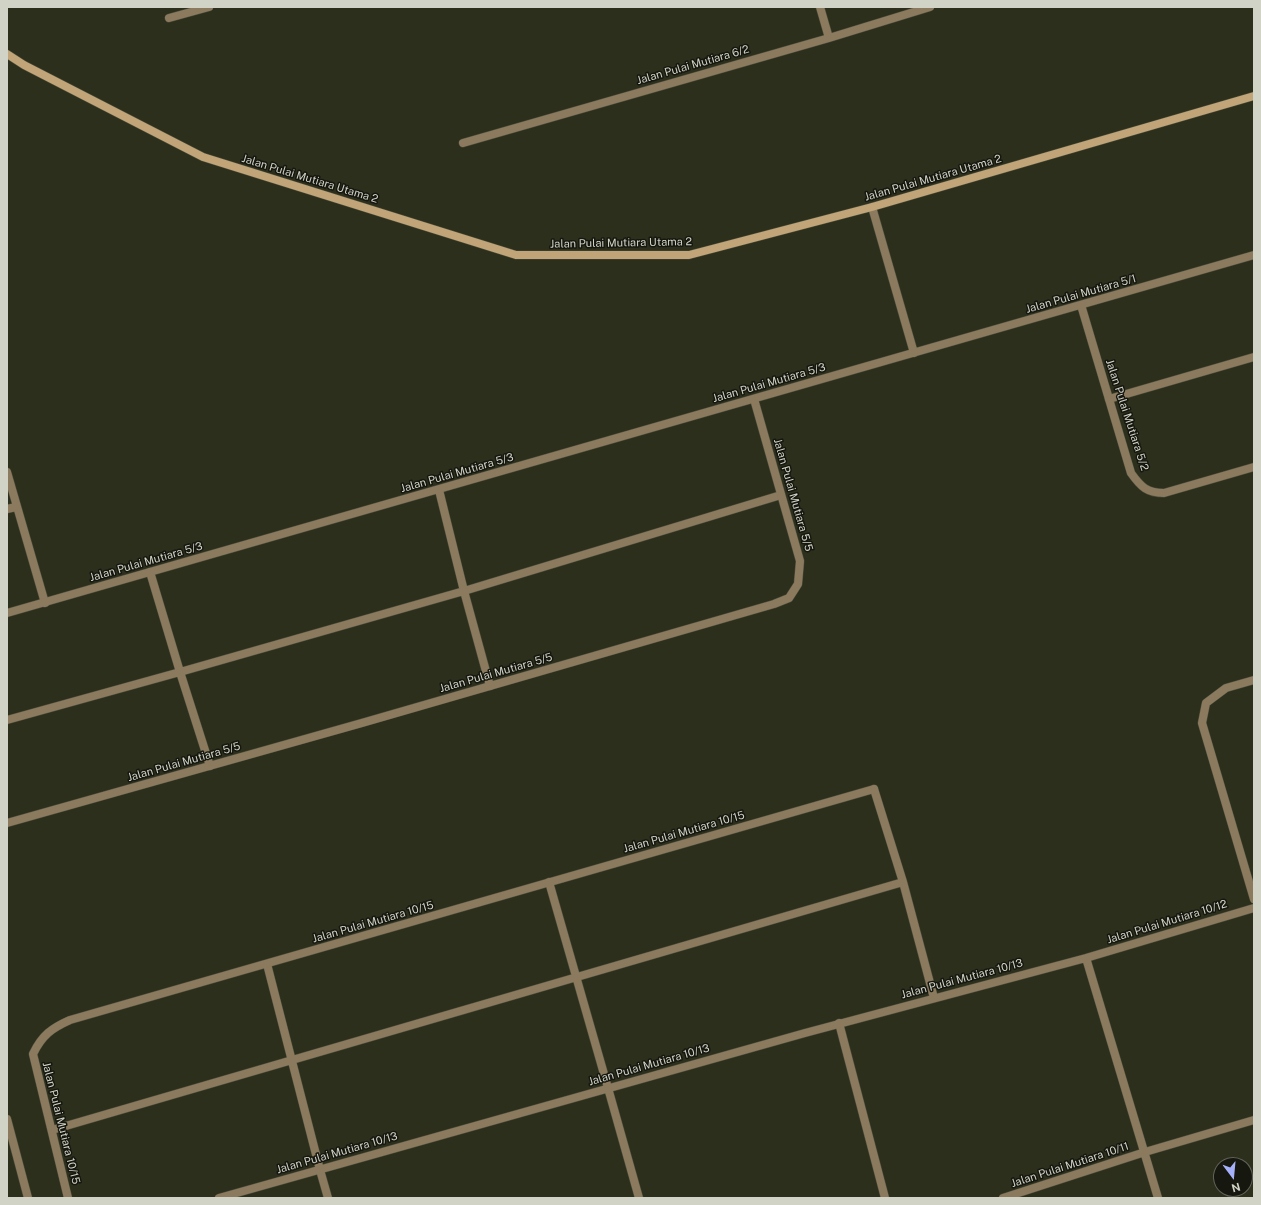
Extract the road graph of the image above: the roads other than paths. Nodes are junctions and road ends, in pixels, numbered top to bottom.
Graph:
1 (209, 7) edge
2 (820, 7) edge
3 (930, 7) edge
4 (169, 18) dead end
5 (828, 38) junction
6 (7, 54) edge
7 (1254, 96) edge
8 (463, 143) dead end
9 (872, 207) junction
10 (1254, 255) edge
11 (1081, 305) junction
12 (914, 353) junction
13 (1254, 357) edge
14 (754, 399) junction
15 (1109, 400) junction
16 (1254, 467) edge
17 (7, 472) edge
18 (439, 490) junction
19 (781, 495) junction
20 (16, 507) junction
21 (7, 509) edge
22 (150, 572) junction
23 (464, 591) junction
24 (45, 603) junction
25 (7, 614) edge
26 (180, 672) junction
27 (1254, 680) edge
28 (490, 686) junction
29 (7, 720) edge
30 (210, 766) junction
31 (7, 823) edge
32 (549, 882) junction
33 (902, 882) junction
34 (1254, 899) edge
35 (1254, 908) edge
36 (1086, 958) junction
37 (267, 964) junction
38 (576, 977) junction
39 (934, 998) junction
40 (839, 1023) junction
41 (291, 1060) junction
42 (608, 1088) junction
43 (7, 1119) edge
44 (1254, 1120) edge
45 (52, 1130) junction
46 (9, 1137) edge
47 (1145, 1152) junction
48 (320, 1170) junction
49 (28, 1198) edge
50 (68, 1198) edge
51 (219, 1198) edge
52 (328, 1198) edge
53 (639, 1198) edge
54 (885, 1198) edge
55 (1003, 1198) edge
56 (1158, 1198) edge

1 - 4 street
2 - 5 street
3 - 5 street, Jalan Pulai Mutiara 6/2
5 - 8 street, Jalan Pulai Mutiara 6/2
6 - 9 street, Jalan Pulai Mutiara Utama 2
7 - 9 street, Jalan Pulai Mutiara Utama 2
9 - 12 street
10 - 11 street, Jalan Pulai Mutiara 5/1
11 - 12 street, Jalan Pulai Mutiara 5/1
11 - 15 street, Jalan Pulai Mutiara 5/2
12 - 14 street, Jalan Pulai Mutiara 5/3
13 - 15 street
14 - 18 street, Jalan Pulai Mutiara 5/3
14 - 19 street, Jalan Pulai Mutiara 5/5
15 - 16 street, Jalan Pulai Mutiara 5/2
17 - 20 street
18 - 22 street, Jalan Pulai Mutiara 5/3
18 - 23 street
19 - 23 street
19 - 28 street, Jalan Pulai Mutiara 5/5
20 - 21 street
20 - 24 street
22 - 24 street, Jalan Pulai Mutiara 5/3
22 - 26 street
23 - 26 street
23 - 28 street
24 - 25 street, Jalan Pulai Mutiara 5/3
26 - 29 street
26 - 30 street
27 - 34 street
28 - 30 street, Jalan Pulai Mutiara 5/5
30 - 31 street, Jalan Pulai Mutiara 5/5
32 - 33 street, Jalan Pulai Mutiara 10/15
32 - 37 street, Jalan Pulai Mutiara 10/15
32 - 38 street
33 - 38 street
33 - 39 street
35 - 36 street, Jalan Pulai Mutiara 10/12
36 - 39 street, Jalan Pulai Mutiara 10/13
36 - 47 street
37 - 41 street
37 - 45 street, Jalan Pulai Mutiara 10/15
38 - 41 street
38 - 42 street
39 - 40 street, Jalan Pulai Mutiara 10/13
40 - 42 street, Jalan Pulai Mutiara 10/13
40 - 54 street
41 - 45 street
41 - 48 street
42 - 48 street, Jalan Pulai Mutiara 10/13
42 - 53 street
43 - 46 street
44 - 47 street, Jalan Pulai Mutiara 10/11
45 - 50 street, Jalan Pulai Mutiara 10/15
46 - 49 street
47 - 55 street, Jalan Pulai Mutiara 10/11
47 - 56 street
48 - 51 street, Jalan Pulai Mutiara 10/13
48 - 52 street

